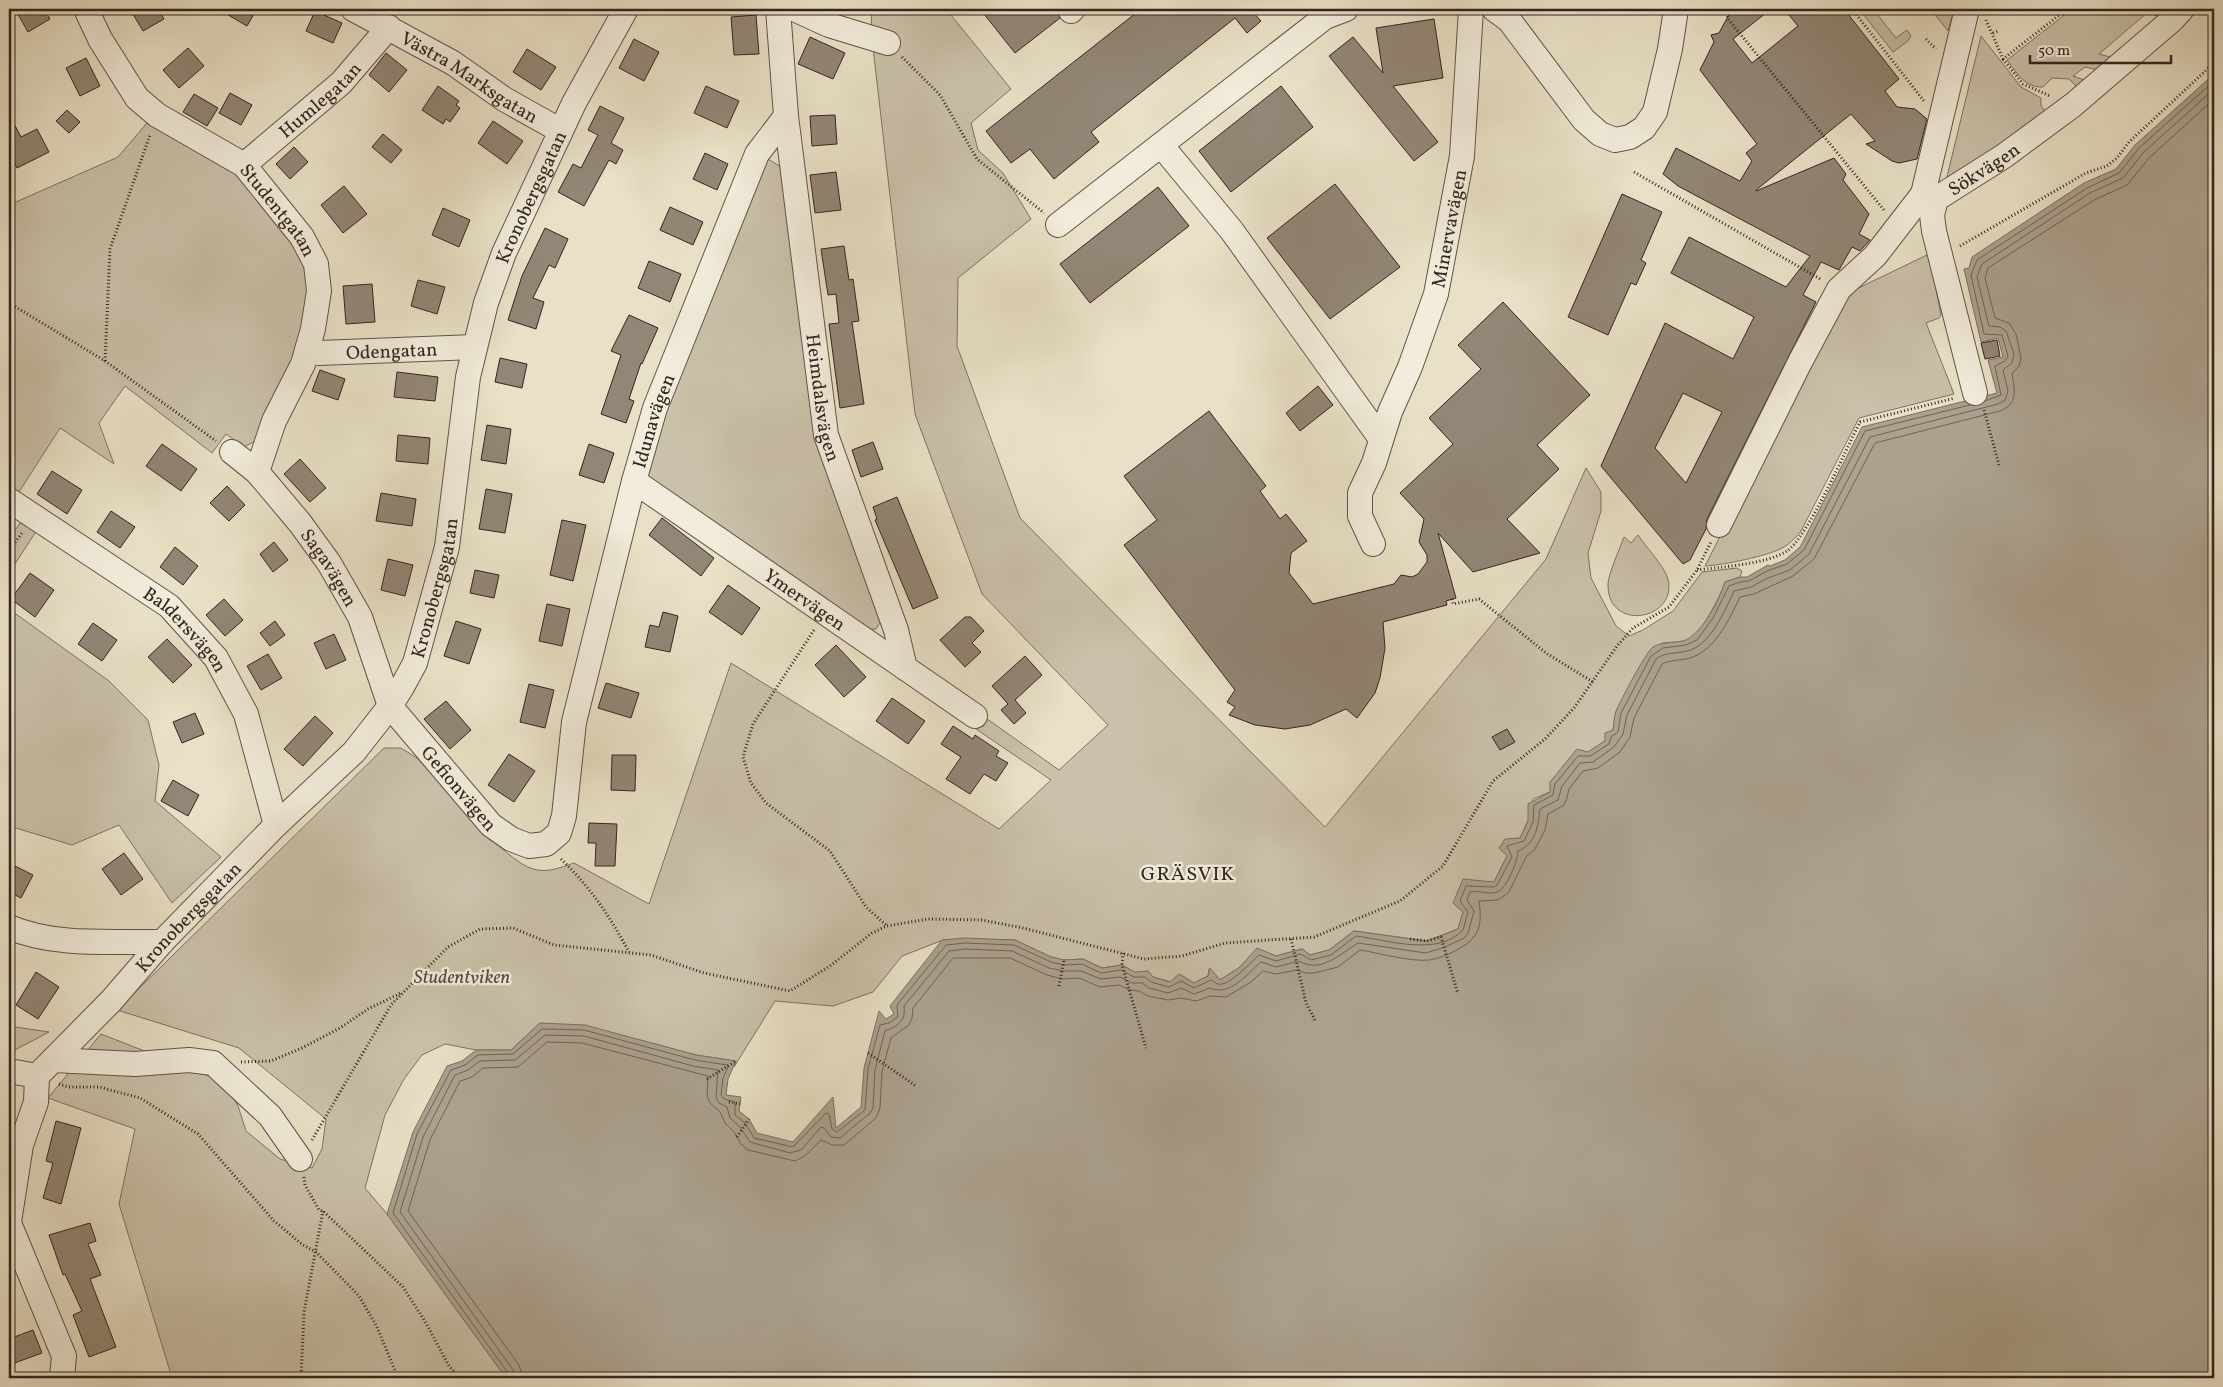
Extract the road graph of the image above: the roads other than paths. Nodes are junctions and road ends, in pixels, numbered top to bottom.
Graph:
1 (86, 9) edge
2 (353, 9) edge
3 (626, 9) edge
4 (778, 9) edge
5 (794, 9) edge
6 (1346, 9) edge
7 (1471, 9) edge
8 (1494, 9) edge
9 (1676, 9) edge
10 (2182, 9) edge
11 (1975, 11) edge
12 (389, 27) junction
13 (888, 42) road end
14 (786, 116) junction
15 (561, 131) junction
16 (1161, 145) junction
17 (244, 165) junction
18 (1930, 196) junction
19 (1058, 225) road end
20 (475, 347) junction
21 (307, 350) junction
22 (1979, 399) road end
23 (1381, 439) junction
24 (232, 452) road end
25 (257, 472) junction
26 (634, 481) junction
27 (9, 500) edge
28 (1719, 525) road end
29 (1373, 544) dead end
30 (905, 668) junction
31 (390, 706) junction
32 (975, 716) dead end
33 (276, 825) junction
34 (546, 844) joint
35 (9, 927) edge
36 (162, 942) junction
37 (45, 1068) junction
38 (9, 1071) edge
39 (300, 1159) road end
40 (9, 1223) edge
41 (62, 1378) edge

1 - 17 street, Studentgatan
2 - 12 street, Västra Marksgatan
3 - 15 street, Kronobergsgatan
4 - 14 street
5 - 13 street
6 - 16 street
7 - 23 street, Minervavägen
8 - 9 street
10 - 18 street, Sökvägen
11 - 18 street
12 - 15 street, Västra Marksgatan
12 - 17 street, Humlegatan
14 - 26 street, Idunavägen
14 - 30 street, Heimdalsvägen
15 - 20 street, Kronobergsgatan
16 - 19 street
16 - 23 street
17 - 21 street, Studentgatan
18 - 22 street, Sökvägen
18 - 28 street
20 - 21 street, Odengatan
20 - 31 street, Kronobergsgatan
21 - 25 street, Studentgatan
23 - 29 street, Minervavägen
24 - 25 street, Sagavägen
25 - 31 street, Sagavägen
26 - 30 street, Ymervägen
26 - 34 street, Idunavägen
27 - 33 street, Baldersvägen
30 - 32 street, Ymervägen
31 - 33 street, Kronobergsgatan
31 - 34 street, Gefionvägen
33 - 36 street, Kronobergsgatan
35 - 36 street
36 - 37 street, Kronobergsgatan
37 - 38 street
37 - 39 street
37 - 40 street
40 - 41 street

